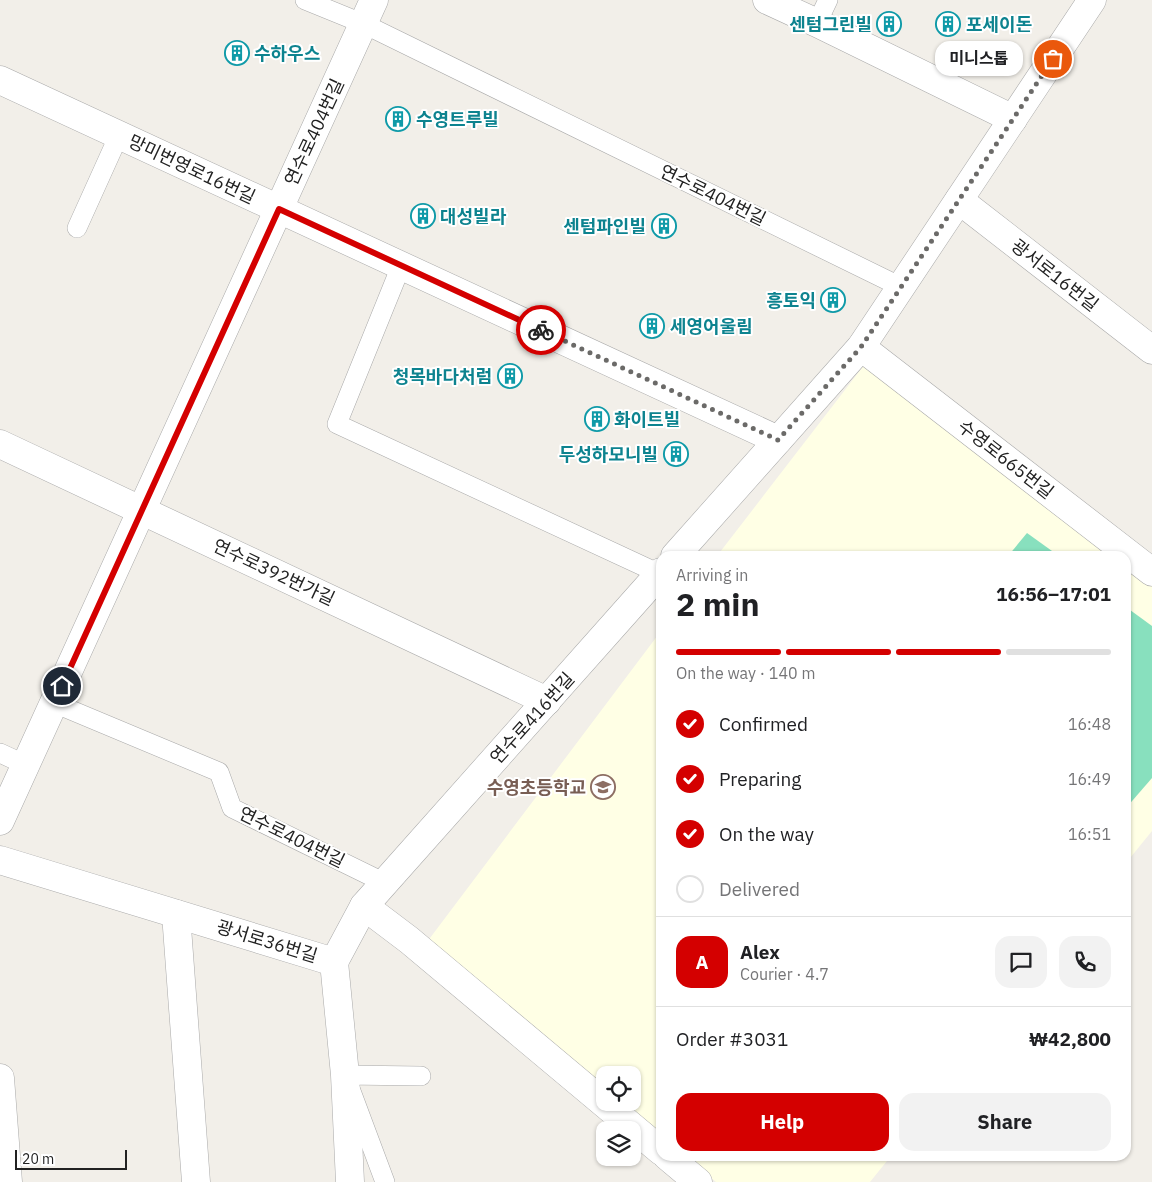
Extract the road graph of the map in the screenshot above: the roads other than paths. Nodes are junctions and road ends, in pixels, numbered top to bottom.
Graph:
1 (305, 0) edge
2 (767, 0) edge
3 (1092, 0) edge
4 (823, 11) edge
5 (369, 12) edge
6 (0, 80) edge
7 (1013, 119) junction
8 (119, 135) junction
9 (959, 200) junction
10 (279, 209) junction
11 (77, 228) dead end
12 (401, 266) junction
13 (901, 287) junction
14 (861, 347) junction
15 (1152, 350) edge
16 (778, 440) junction
17 (0, 444) edge
18 (142, 509) junction
19 (680, 551) edge
20 (1125, 551) edge
21 (1131, 556) edge
22 (656, 563) edge
23 (1152, 572) edge
24 (656, 578) edge
25 (547, 701) junction
26 (54, 703) junction
27 (0, 753) edge
28 (26, 765) junction
29 (0, 821) edge
30 (0, 860) edge
31 (385, 883) junction
32 (364, 906) junction
33 (176, 914) junction
34 (334, 962) junction
35 (345, 1075) junction
36 (421, 1076) dead end
37 (0, 1078) edge
38 (656, 1148) edge
39 (673, 1161) edge
40 (8, 1182) edge
41 (196, 1182) edge
42 (350, 1182) edge
43 (385, 1182) edge
44 (698, 1182) edge

1 - 5 lane, 연수로404번길
2 - 4 street
3 - 7 street, 연수로416번길
4 - 7 street
5 - 10 street, 연수로404번길
5 - 13 lane, 연수로404번길
6 - 8 street, 망미번영로16번길
7 - 9 street, 연수로416번길
8 - 10 street, 망미번영로16번길
8 - 11 lane, 망미번영로16번길
9 - 13 street, 연수로416번길
9 - 15 street, 광서로16번길
10 - 12 street, 망미번영로16번길
10 - 18 street, 연수로404번길
12 - 16 street, 망미번영로16번길
12 - 22 lane
13 - 14 street, 연수로416번길
14 - 16 street, 연수로416번길
14 - 20 street, 수영로665번길
16 - 19 street, 연수로416번길
17 - 18 street, 연수로392번가길
18 - 25 street, 연수로392번가길
18 - 26 street, 연수로404번길
21 - 23 street, 수영로665번길
24 - 25 street, 연수로416번길
25 - 31 street, 연수로416번길
26 - 28 street, 연수로404번길
26 - 31 lane, 연수로404번길
27 - 28 lane
28 - 29 street, 연수로404번길
30 - 33 street, 광서로36번길
31 - 32 street, 연수로416번길
32 - 34 street, 연수로416번길
32 - 38 street
33 - 34 street, 광서로36번길
33 - 41 street
34 - 35 street, 광서로36번길
35 - 36 lane
35 - 42 street, 광서로36번길
35 - 43 lane, 광서로36번길
37 - 40 street
39 - 44 street

